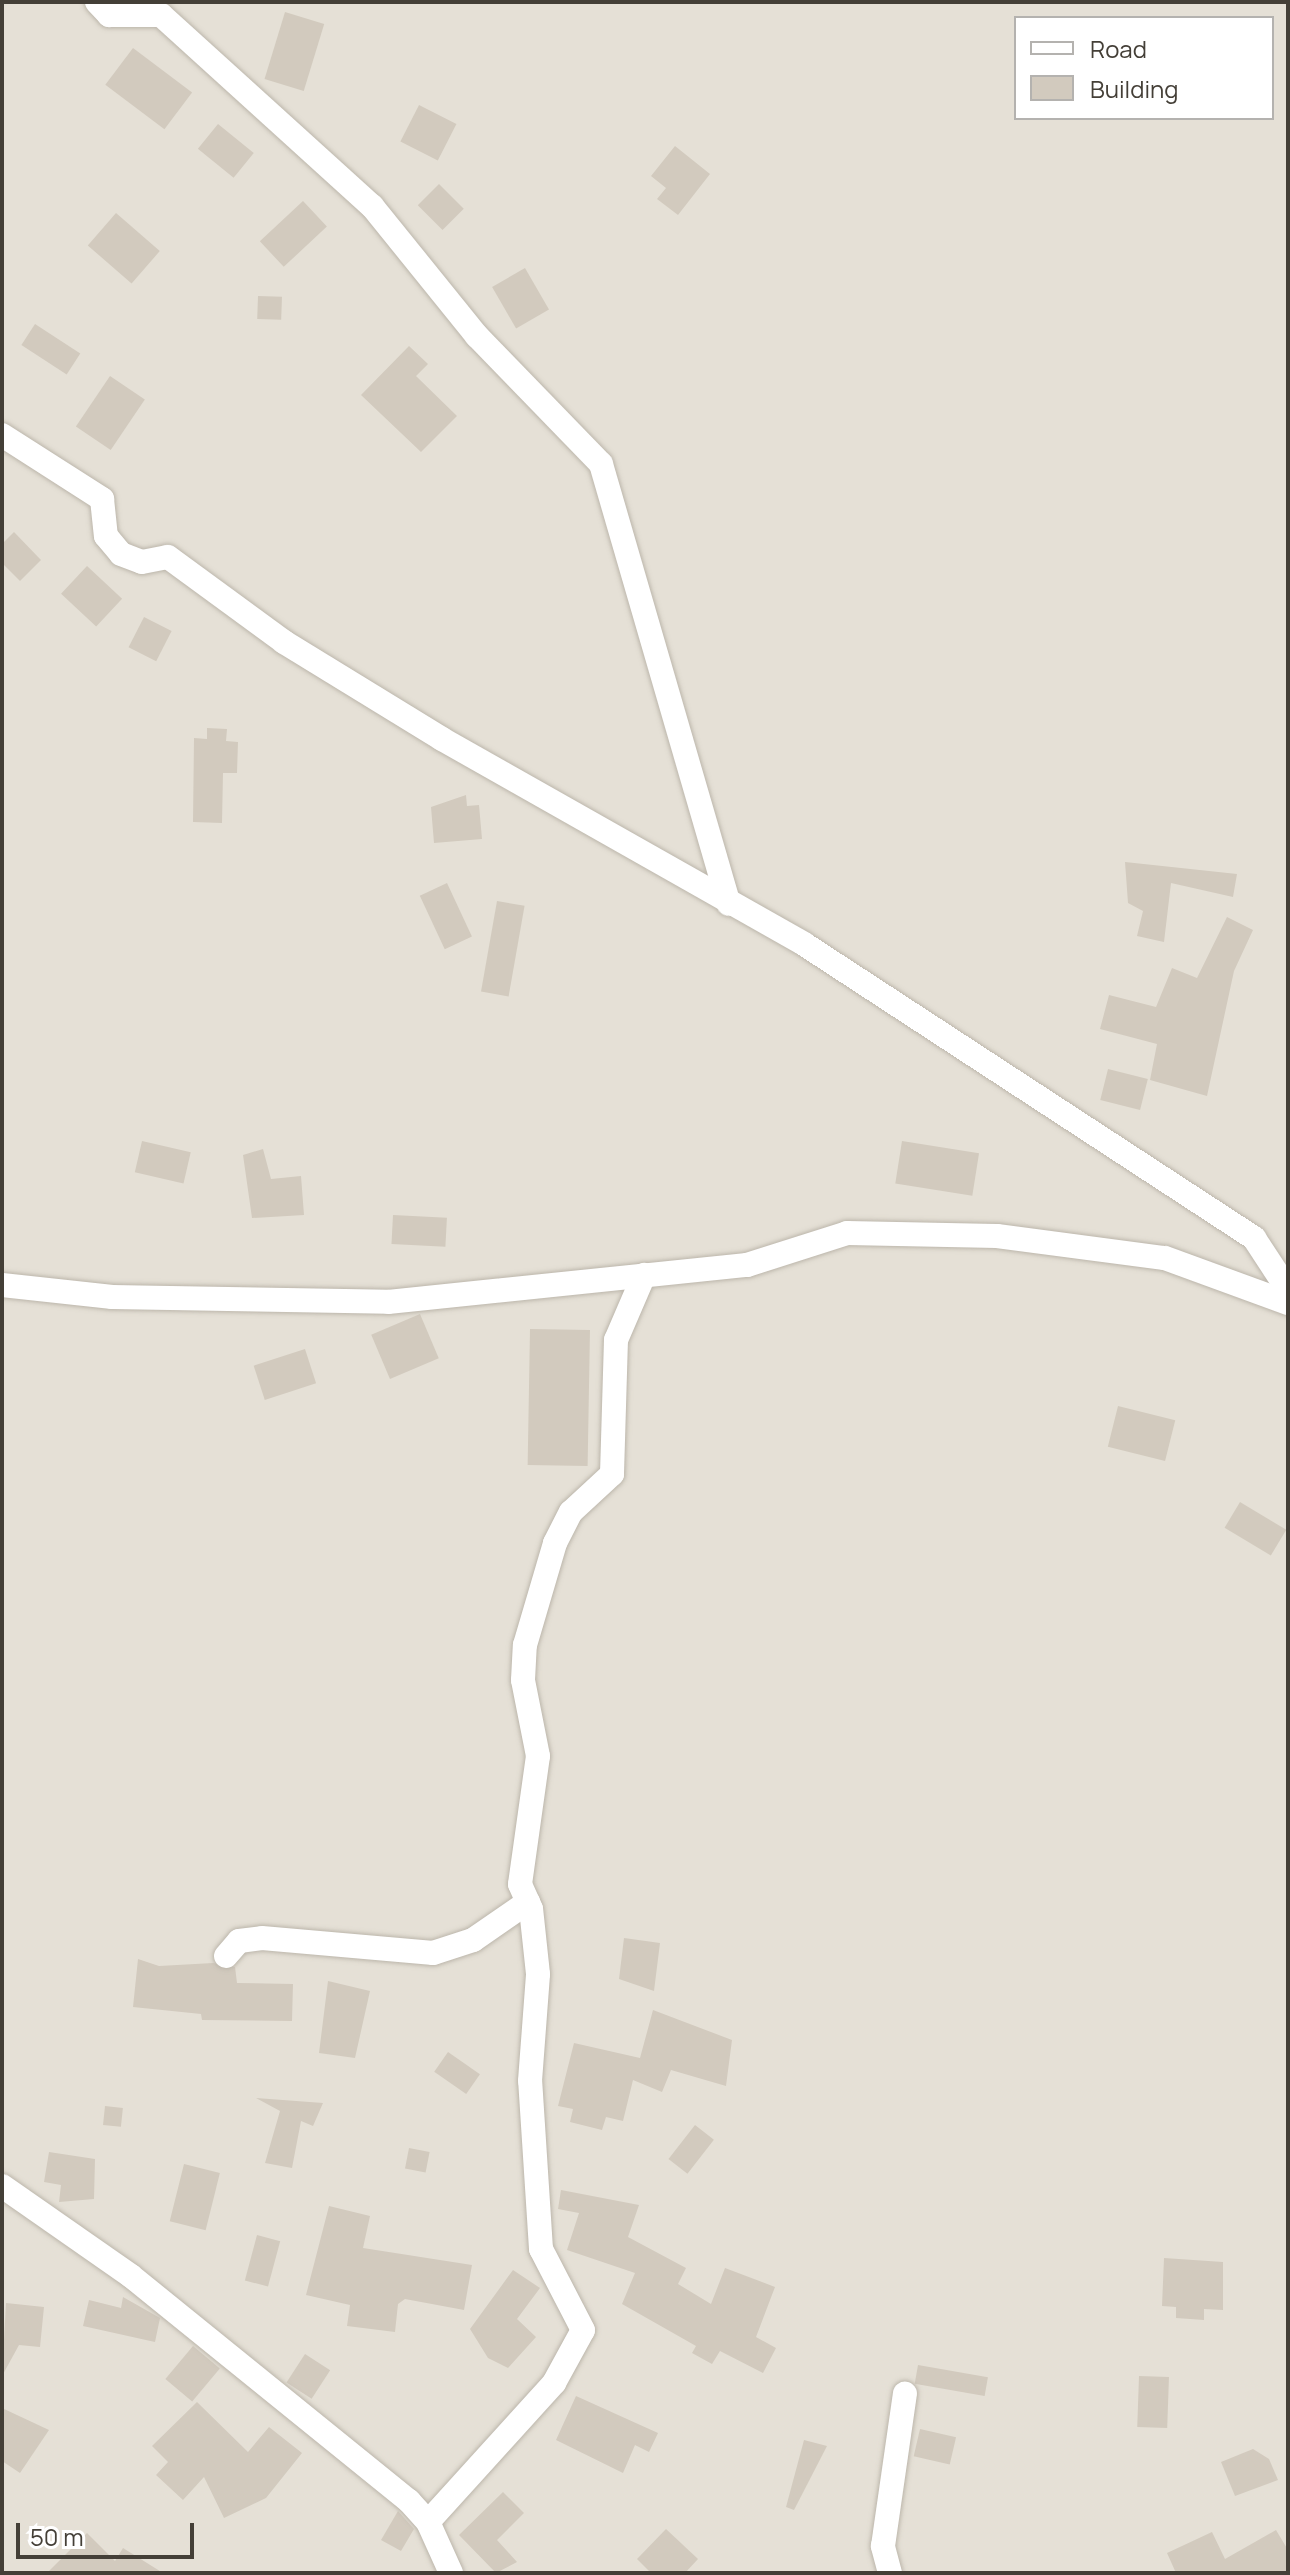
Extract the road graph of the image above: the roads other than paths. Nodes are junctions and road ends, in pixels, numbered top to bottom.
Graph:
1 (97, 2) edge
2 (2, 435) edge
3 (729, 904) junction
4 (644, 1275) junction
5 (2, 1285) edge
6 (1288, 1290) edge
7 (1288, 1303) edge
8 (528, 1902) junction
9 (226, 1956) dead end
10 (2, 2186) edge
11 (905, 2394) dead end
12 (428, 2522) junction
13 (442, 2567) edge
14 (890, 2573) edge

1 - 3 street
2 - 3 street
3 - 6 street
4 - 5 street
4 - 7 street
4 - 8 street
8 - 9 street
8 - 12 street
10 - 12 street
11 - 14 street
12 - 13 street

